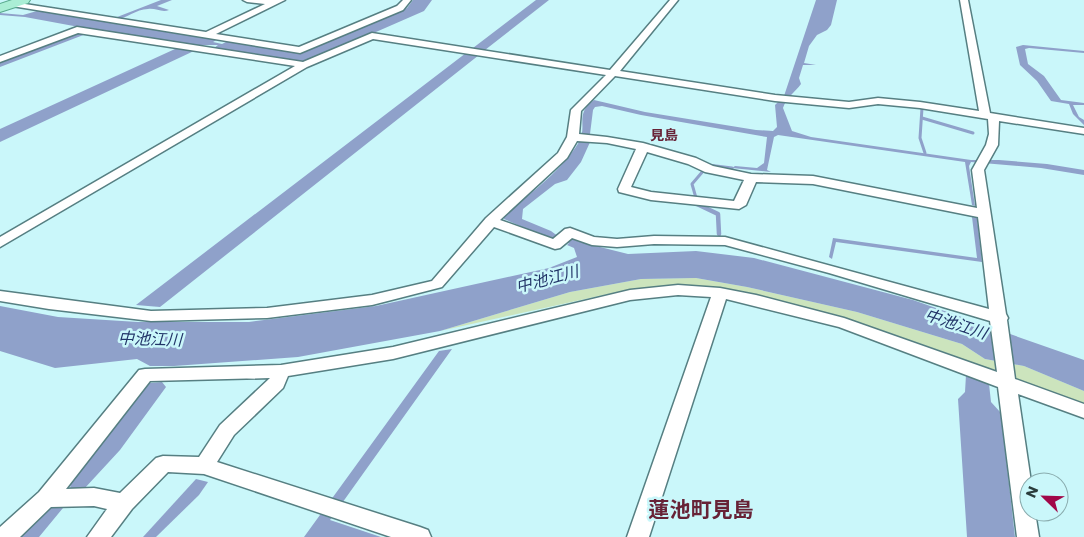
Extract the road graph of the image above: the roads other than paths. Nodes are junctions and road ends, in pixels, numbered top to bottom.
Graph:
1 (247, 0) edge
2 (407, 0) edge
3 (674, 0) edge
4 (964, 0) edge
5 (277, 2) edge
6 (12, 4) edge
7 (207, 35) junction
8 (206, 45) junction
9 (0, 59) edge
10 (304, 65) junction
11 (612, 74) junction
12 (989, 116) junction
13 (1084, 131) edge
14 (580, 137) junction
15 (643, 147) junction
16 (751, 178) junction
17 (985, 214) junction
18 (491, 221) junction
19 (0, 243) edge
20 (720, 293) junction
21 (0, 296) edge
22 (1000, 320) junction
23 (281, 371) junction
24 (1007, 379) junction
25 (1084, 410) edge
26 (204, 466) junction
27 (60, 498) junction
28 (124, 503) junction
29 (6, 537) edge
30 (98, 537) edge
31 (420, 537) edge
32 (638, 537) edge
33 (1028, 537) edge

1 - 5 street
2 - 8 street
3 - 11 street
4 - 12 street
5 - 7 street
6 - 7 street
7 - 8 street
8 - 9 street
8 - 10 street
10 - 11 street
10 - 19 street
11 - 12 street
11 - 14 street
12 - 13 street
12 - 17 street
14 - 15 street
14 - 18 street
15 - 16 street
15 - 16 street
16 - 17 street
17 - 22 street
18 - 21 street
18 - 22 street
20 - 23 street
20 - 24 street
20 - 32 street
22 - 24 street
23 - 26 street
23 - 27 street
24 - 25 street
24 - 33 street
26 - 28 street
26 - 31 street
27 - 28 street
27 - 29 street
28 - 30 street

